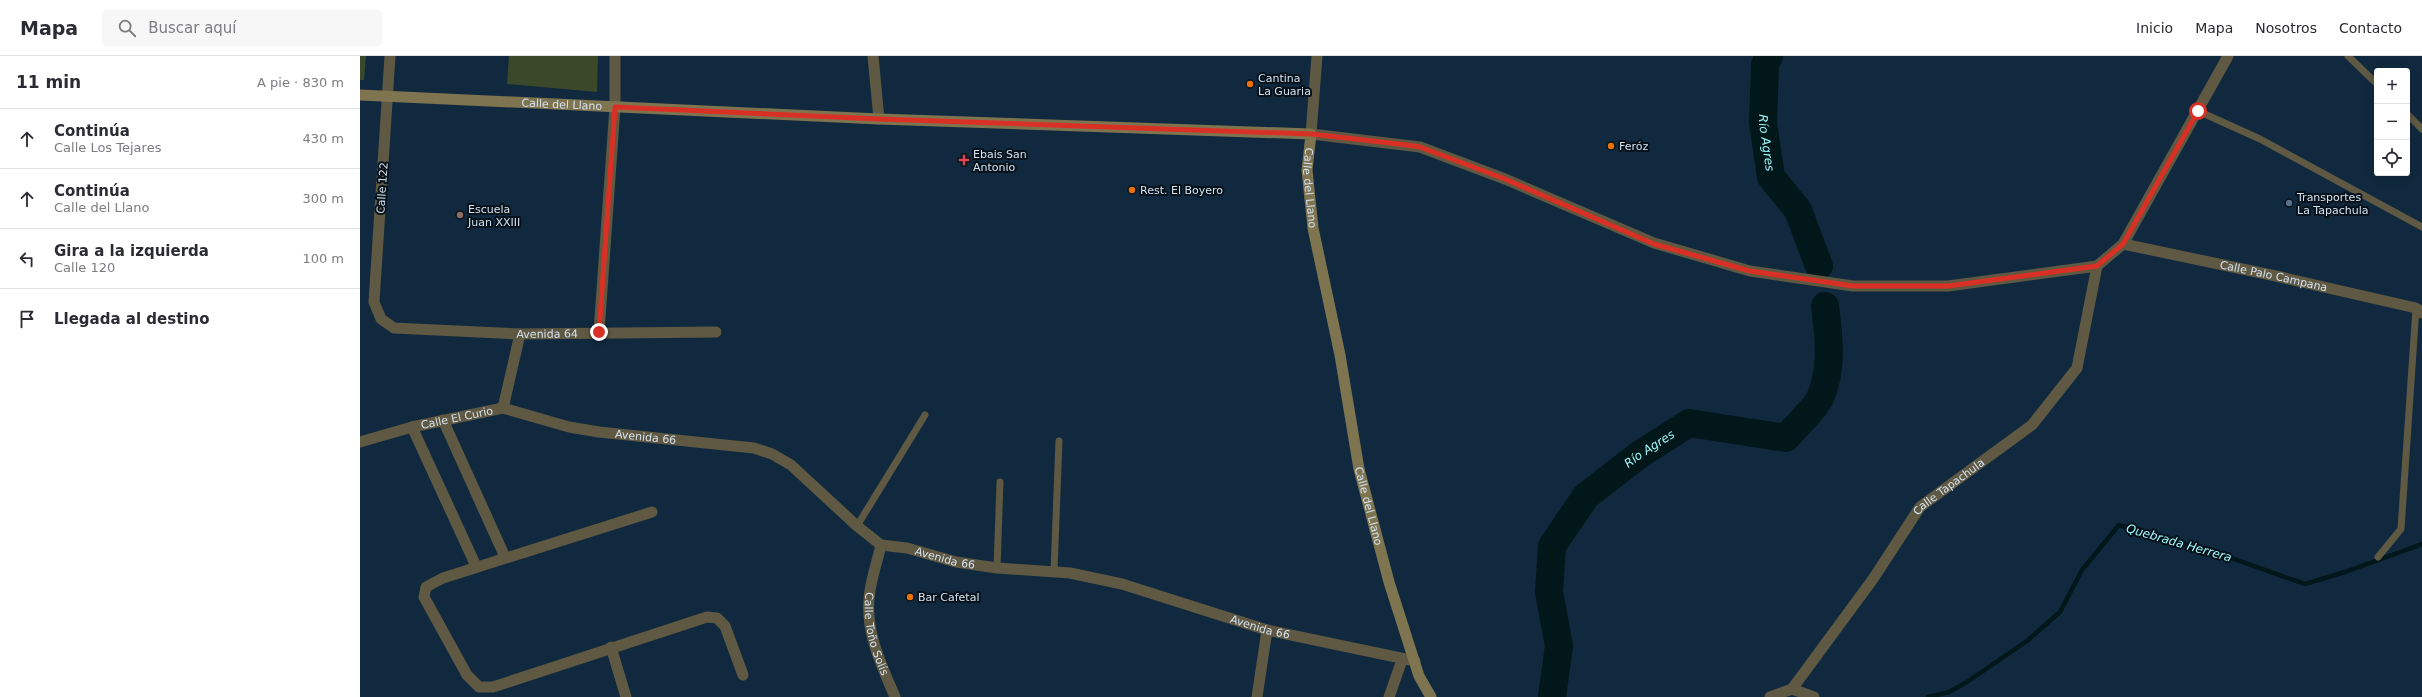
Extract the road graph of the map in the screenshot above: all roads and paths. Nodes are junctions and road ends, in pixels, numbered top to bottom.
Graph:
1 (390, 56) edge
2 (616, 56) edge
3 (873, 56) edge
4 (1317, 56) edge
5 (2228, 56) edge
6 (2348, 56) edge
7 (2374, 81) edge
8 (360, 95) edge
9 (388, 96) junction
10 (615, 107) junction
11 (2198, 111) junction
12 (2410, 117) edge
13 (879, 119) junction
14 (2422, 129) edge
15 (1311, 134) junction
16 (2422, 227) edge
17 (2123, 244) junction
18 (2097, 266) junction
19 (2419, 310) edge
20 (381, 319) joint
21 (599, 332) junction
22 (716, 332) dead end
23 (520, 334) junction
24 (503, 408) junction
25 (925, 415) dead end
26 (443, 420) junction
27 (412, 427) junction
28 (1060, 441) dead end
29 (360, 442) edge
30 (1000, 482) dead end
31 (652, 512) dead end
32 (857, 526) junction
33 (881, 545) junction
34 (505, 557) junction
35 (2378, 557) dead end
36 (476, 566) junction
37 (997, 568) junction
38 (1054, 571) junction
39 (1267, 630) junction
40 (611, 647) junction
41 (1402, 660) junction
42 (1415, 661) junction
43 (743, 675) dead end
44 (1792, 689) junction
45 (626, 697) edge
46 (895, 697) edge
47 (1256, 697) edge
48 (1389, 697) edge
49 (1431, 697) edge
50 (1770, 697) edge
51 (1814, 697) edge

1 - 9 street, Calle 122
2 - 10 street
3 - 13 street
4 - 15 street
5 - 11 street
6 - 7 lane
8 - 9 main road, Calle del Llano
9 - 10 main road, Calle del Llano
9 - 20 street, Calle 122
10 - 13 main road, Calle del Llano
10 - 21 street
11 - 16 lane
11 - 17 street
12 - 14 lane
13 - 15 main road, Calle del Llano
15 - 18 street
15 - 42 main road, Calle del Llano
17 - 18 street
17 - 19 street, Calle Palo Campana
18 - 44 street, Calle Tapachula
19 - 35 lane
20 - 23 street, Avenida 64
21 - 22 street, Avenida 64
21 - 23 street, Avenida 64
23 - 24 street, Calle El Curio
24 - 26 street, Calle El Curio
24 - 32 street, Avenida 66
25 - 32 lane
26 - 27 street, Calle El Curio
26 - 34 street
27 - 29 street, Calle El Curio
27 - 36 street
28 - 38 lane
30 - 37 lane
31 - 34 street
32 - 33 street, Avenida 66
33 - 37 street, Avenida 66
33 - 46 street, Calle Toño Solís
34 - 36 street
36 - 40 street
37 - 38 street, Avenida 66
38 - 39 street, Avenida 66
39 - 41 street, Avenida 66
39 - 47 street
40 - 43 street
40 - 45 street
41 - 42 street, Avenida 66
41 - 48 street
42 - 49 main road, Calle del Llano
44 - 50 street
44 - 51 street

